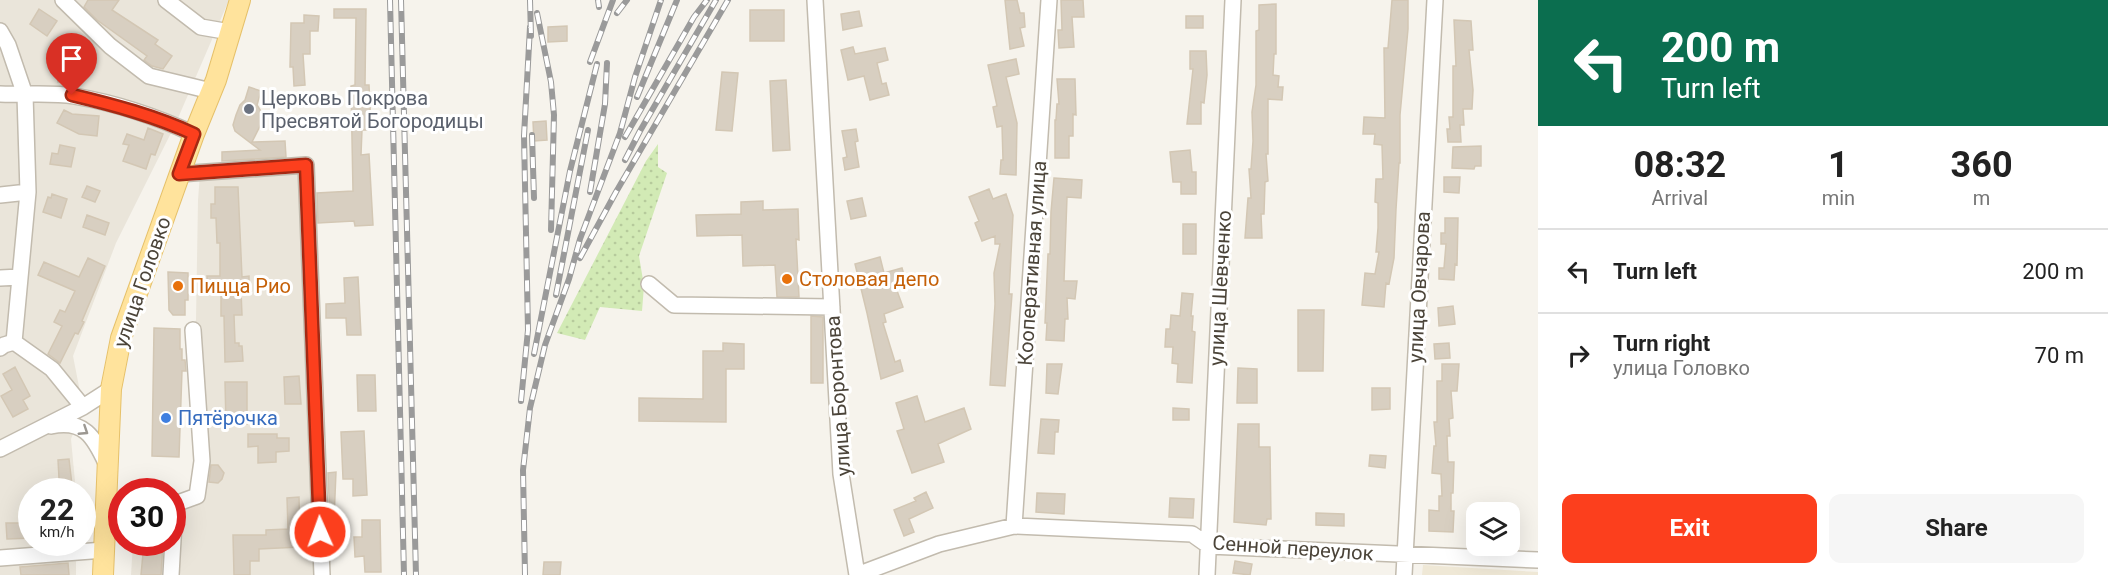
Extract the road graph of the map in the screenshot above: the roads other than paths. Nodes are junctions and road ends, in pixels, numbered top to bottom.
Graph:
1 (63, 0) edge
2 (166, 0) edge
3 (240, 0) edge
4 (815, 0) edge
5 (1049, 0) edge
6 (1233, 0) edge
7 (1435, 0) edge
8 (0, 32) edge
9 (230, 32) junction
10 (211, 91) junction
11 (0, 94) edge
12 (25, 95) junction
13 (194, 134) junction
14 (179, 174) junction
15 (28, 192) junction
16 (0, 195) edge
17 (20, 277) junction
18 (0, 278) edge
19 (649, 284) dead end
20 (832, 307) junction
21 (193, 330) dead end
22 (7, 345) edge
23 (111, 390) junction
24 (83, 407) junction
25 (42, 427) junction
26 (0, 449) edge
27 (108, 466) junction
28 (110, 478) edge
29 (186, 500) edge
30 (850, 521) junction
31 (1014, 526) junction
32 (108, 530) edge
33 (1209, 546) junction
34 (104, 550) junction
35 (1404, 555) junction
36 (172, 556) edge
37 (0, 558) edge
38 (1538, 560) edge
39 (104, 575) edge
40 (171, 575) edge
41 (322, 575) edge
42 (849, 575) edge
43 (857, 575) edge
44 (1208, 575) edge
45 (1404, 575) edge

1 - 10 street
2 - 9 street
3 - 9 main road, улица Головко
4 - 20 street, улица Боронтова
5 - 31 street, Кооперативная улица
6 - 33 street, улица Шевченко
7 - 35 street, улица Овчарова
8 - 12 street
9 - 10 main road, улица Головко
10 - 13 main road, улица Головко
11 - 12 street
12 - 13 street
12 - 15 street
13 - 14 main road, улица Головко
14 - 23 main road, улица Головко
14 - 41 street
15 - 16 street
15 - 17 street
17 - 18 street
17 - 22 street
19 - 20 street
20 - 30 street, улица Боронтова
21 - 29 street
22 - 24 street
23 - 24 street
23 - 27 main road, улица Головко
24 - 25 street
25 - 26 street
25 -> 27 street
27 - 28 main road, улица Головко
30 - 42 street
30 - 43 street, улица Боронтова
31 - 33 street, Сенной переулок
31 - 43 street, Сенной переулок
32 - 34 main road, улица Головко
33 - 35 street, Сенной переулок
33 - 44 street, улица Шевченко
34 - 37 street
34 - 39 main road, улица Головко
35 - 38 street, Сенной переулок
35 - 45 street, улица Овчарова
36 - 40 street

